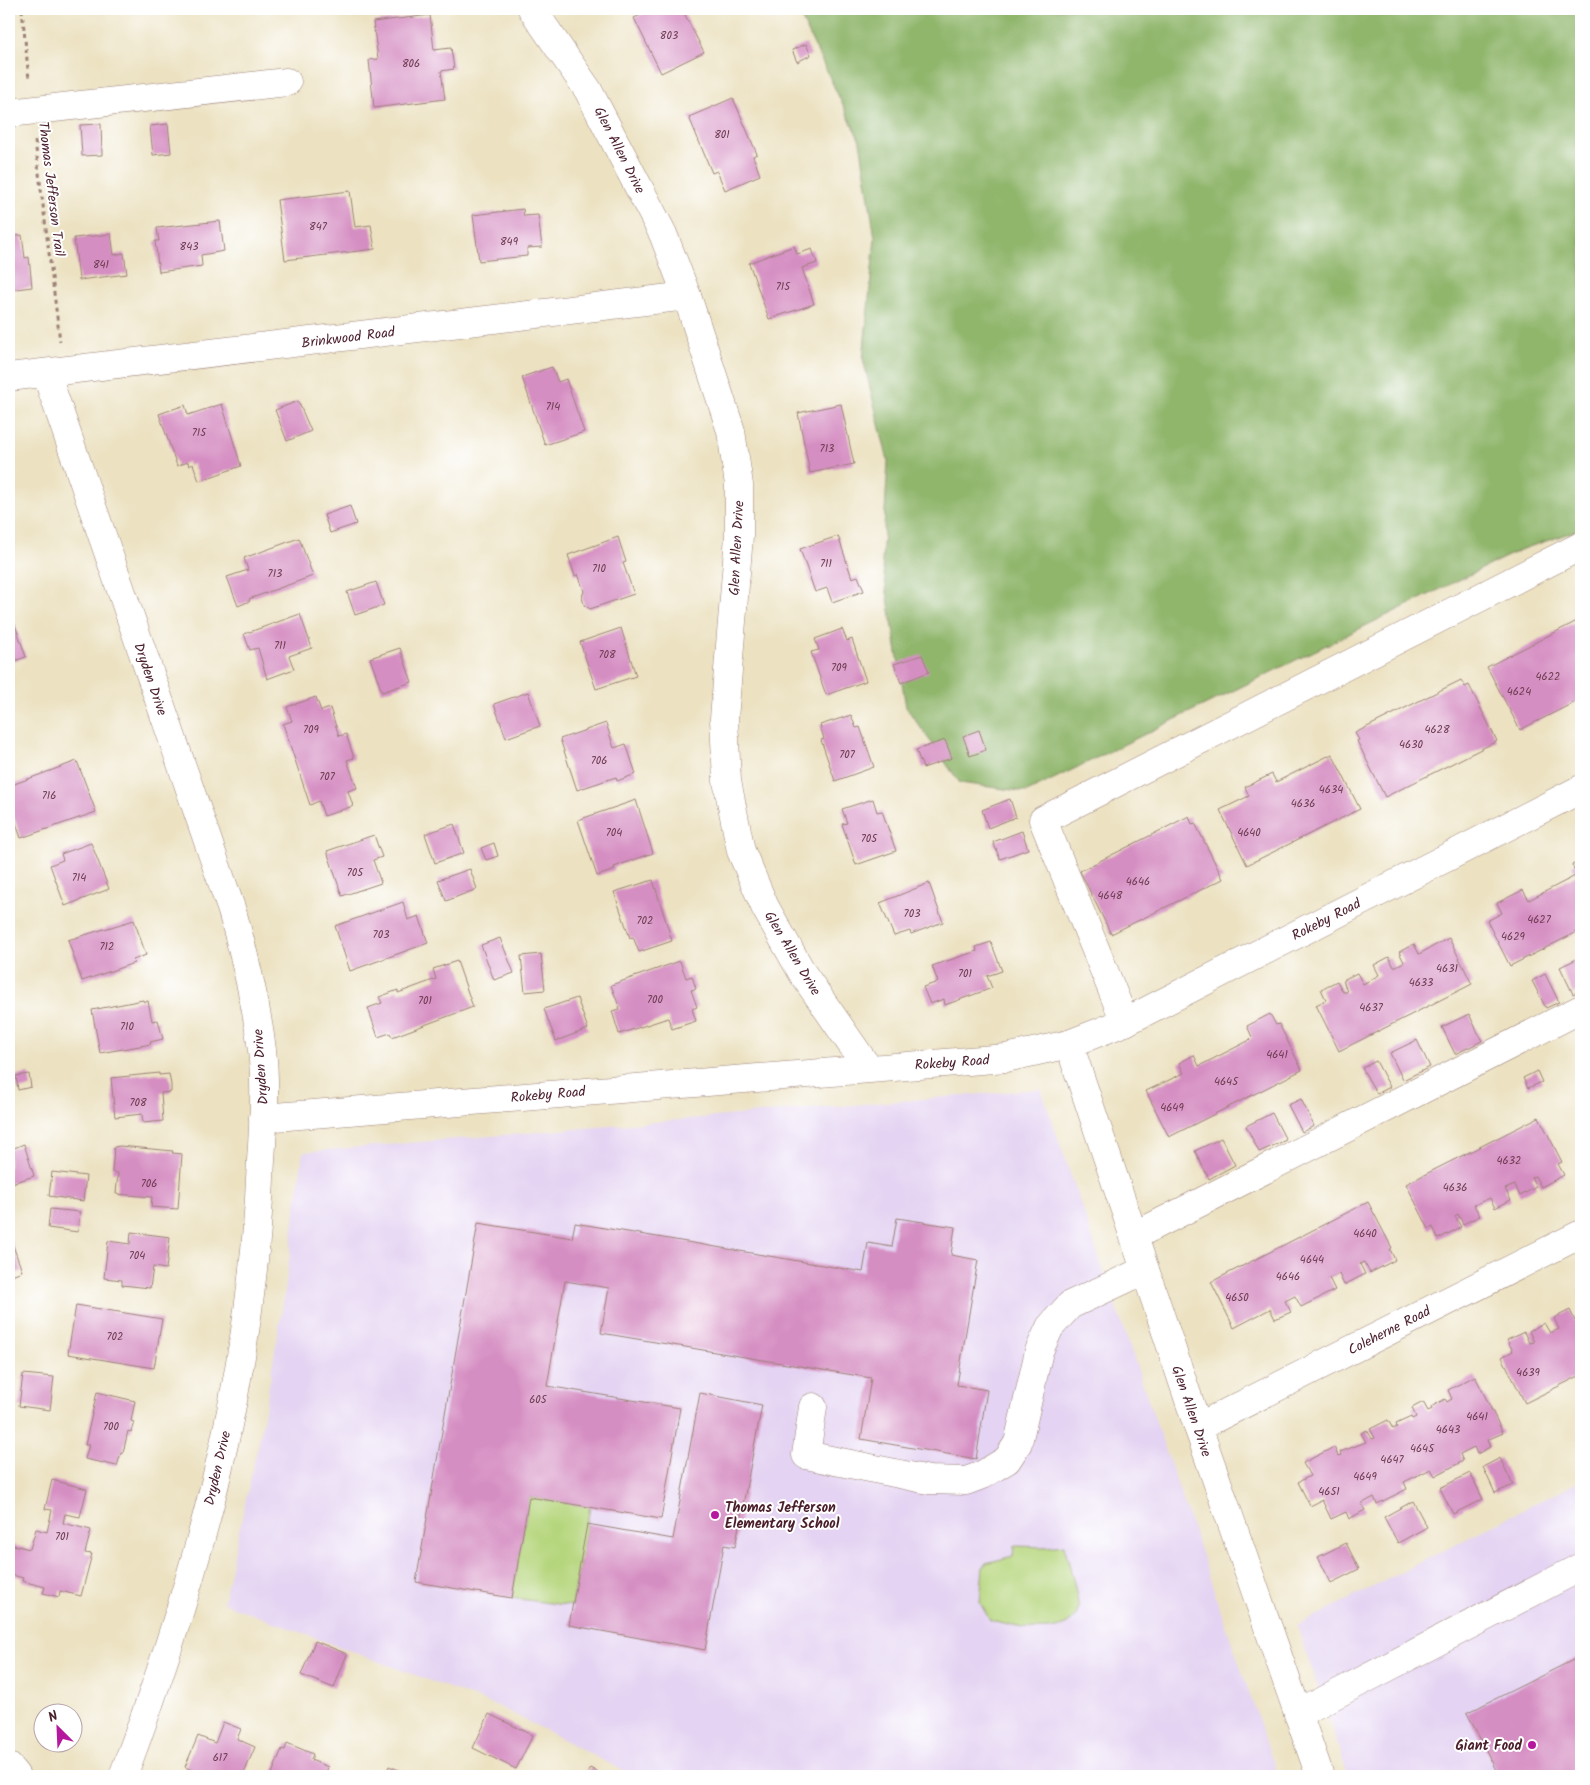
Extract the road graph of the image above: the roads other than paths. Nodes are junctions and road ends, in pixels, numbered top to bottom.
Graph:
1 (532, 9) edge
2 (287, 82) dead end
3 (20, 111) edge
4 (688, 296) junction
5 (55, 372) junction
6 (9, 377) edge
7 (1581, 546) edge
8 (1581, 789) edge
9 (1581, 1009) edge
10 (1125, 1022) junction
11 (1069, 1044) junction
12 (868, 1068) junction
13 (263, 1118) junction
14 (1581, 1234) edge
15 (1134, 1236) junction
16 (1145, 1270) junction
17 (813, 1407) dead end
18 (1198, 1427) junction
19 (1581, 1567) edge
20 (1298, 1714) junction
21 (9, 1767) edge
22 (16, 1776) edge
23 (123, 1776) edge
24 (1320, 1776) edge

1 - 4 street, Glen Allen Drive
2 - 3 street
4 - 5 street, Brinkwood Road
4 - 12 street, Glen Allen Drive
5 - 6 street, Brinkwood Road
5 - 13 street, Dryden Drive
7 - 10 street
8 - 10 street, Rokeby Road
9 - 15 street
10 - 11 street, Rokeby Road
11 - 12 street, Rokeby Road
11 - 15 street, Glen Allen Drive
12 - 13 street, Rokeby Road
13 - 23 street, Dryden Drive
14 - 18 street, Coleherne Road
15 - 16 street, Glen Allen Drive
16 - 17 street
16 - 18 street, Glen Allen Drive
18 - 20 street, Glen Allen Drive
19 - 20 street
20 - 24 street, Glen Allen Drive
21 - 22 street

